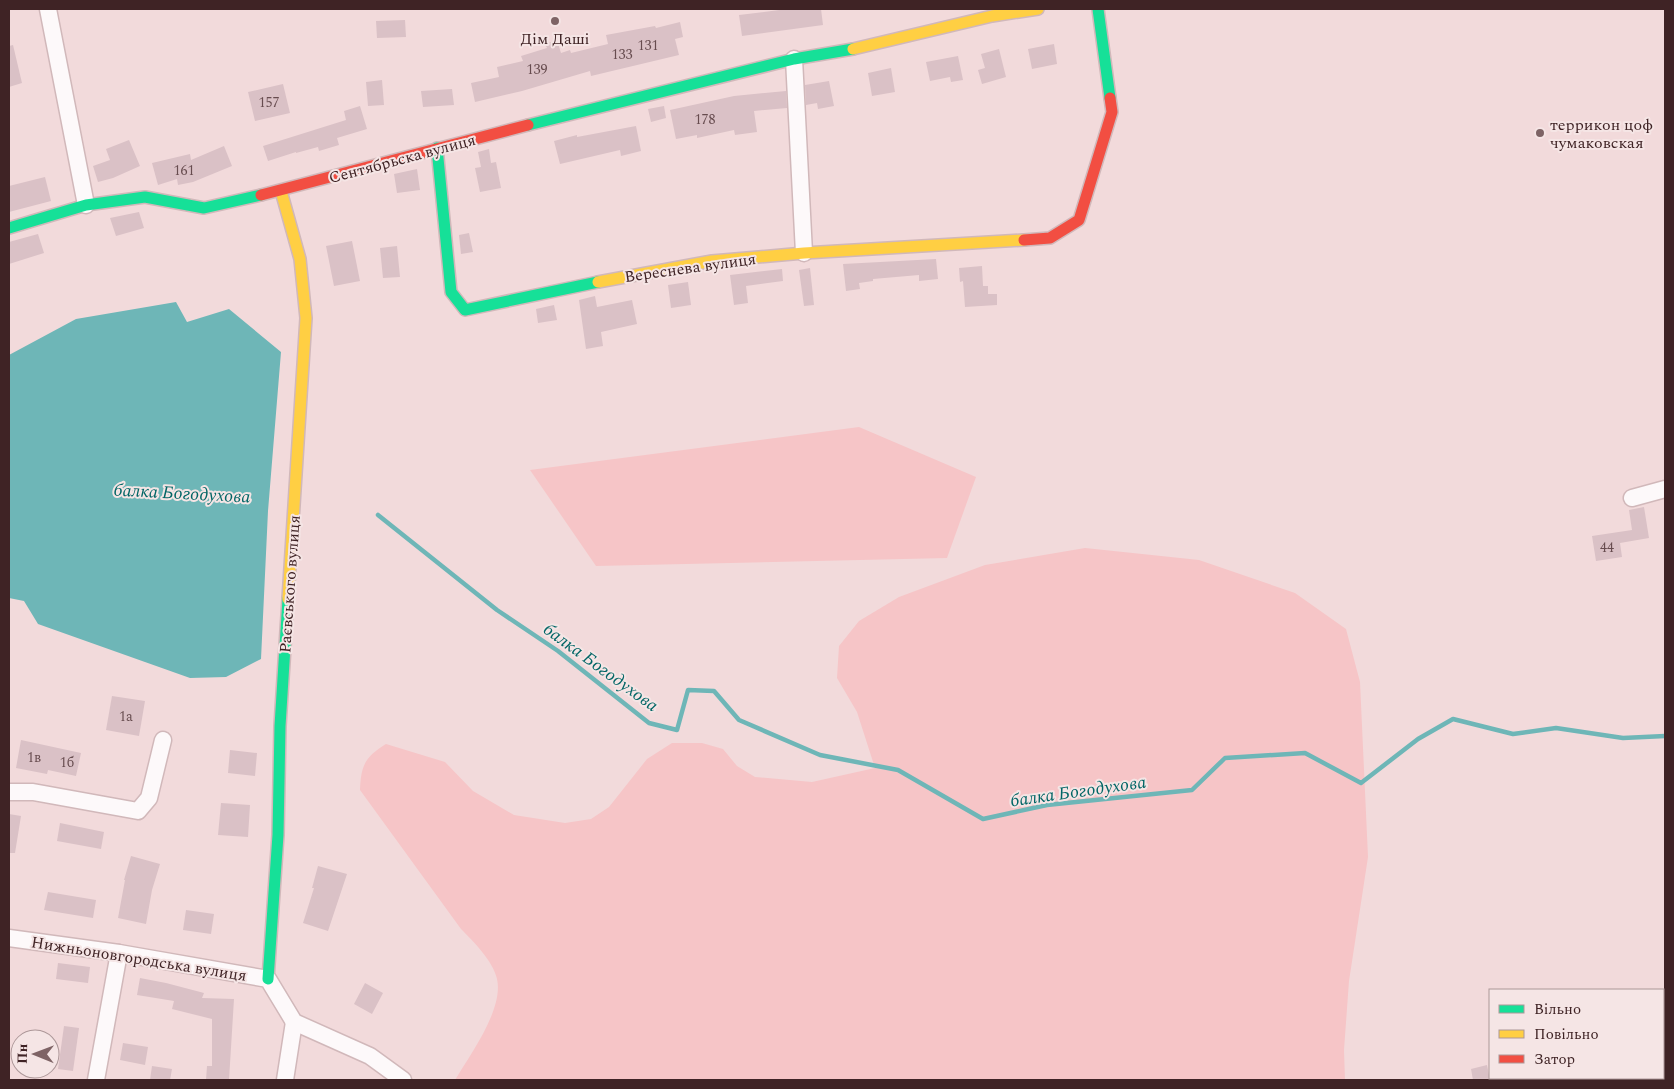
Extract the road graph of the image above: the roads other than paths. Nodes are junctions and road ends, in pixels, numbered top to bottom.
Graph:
1 (48, 9) edge
2 (1038, 9) edge
3 (1098, 9) edge
4 (794, 59) junction
5 (437, 148) junction
6 (281, 191) junction
7 (86, 205) junction
8 (9, 228) edge
9 (804, 253) junction
10 (1665, 489) edge
11 (1632, 498) dead end
12 (163, 740) dead end
13 (9, 792) edge
14 (9, 938) edge
15 (119, 953) junction
16 (268, 979) junction
17 (294, 1022) junction
18 (96, 1080) edge
19 (286, 1080) edge
20 (403, 1080) edge

1 - 7 street
2 - 4 street, Сентябрьска вулиця
3 - 9 street, Вереснева вулиця
4 - 5 street, Сентябрьска вулиця
4 - 9 street
5 - 6 street, Сентябрьска вулиця
5 - 9 street, Вереснева вулиця
6 - 7 street, Сентябрьска вулиця
6 - 16 street, Раєвського вулиця
7 - 8 street, Сентябрьска вулиця
10 - 11 street
12 - 13 street
14 - 15 street, Нижньоновгородська вулиця
15 - 16 street, Нижньоновгородська вулиця
15 - 18 street
16 - 17 street
17 - 19 street
17 - 20 street

